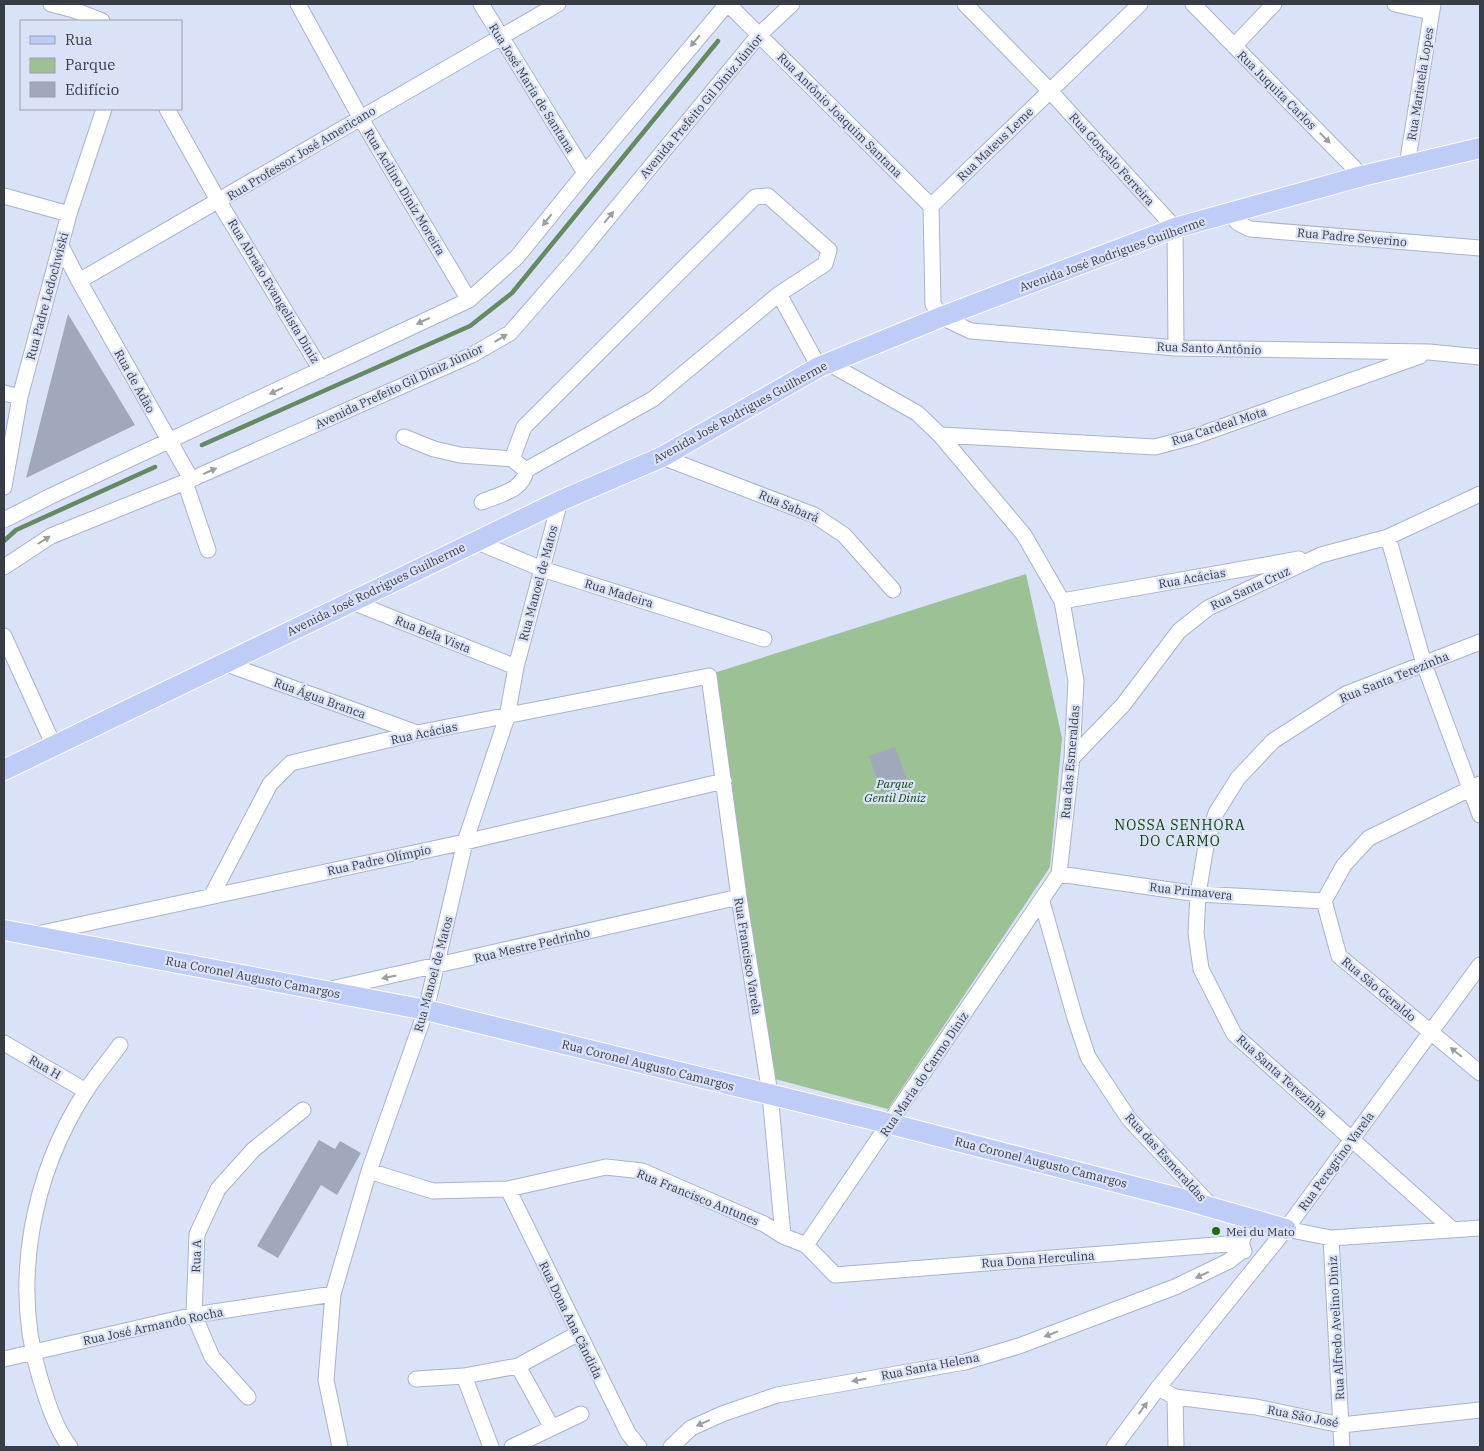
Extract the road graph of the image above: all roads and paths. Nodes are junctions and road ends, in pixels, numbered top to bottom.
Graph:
1 (51, 4) edge
2 (298, 4) edge
3 (481, 4) edge
4 (558, 4) edge
5 (727, 4) edge
6 (792, 4) edge
7 (965, 4) edge
8 (1140, 4) edge
9 (1192, 4) edge
10 (1274, 4) edge
11 (1394, 4) edge
12 (78, 7) edge
13 (1432, 8) edge
14 (100, 20) edge
15 (759, 35) junction
16 (500, 37) junction
17 (1234, 46) junction
18 (1050, 91) junction
19 (104, 110) edge
20 (168, 110) edge
21 (360, 117) junction
22 (1480, 148) edge
23 (1407, 165) junction
24 (585, 172) junction
25 (1362, 176) junction
26 (4, 196) edge
27 (219, 202) junction
28 (931, 206) junction
29 (1230, 213) junction
30 (69, 214) junction
31 (1175, 228) junction
32 (61, 246) junction
33 (1480, 248) edge
34 (79, 282) junction
35 (779, 294) junction
36 (469, 300) junction
37 (941, 317) junction
38 (1176, 348) junction
39 (1429, 352) junction
40 (1480, 357) edge
41 (823, 365) junction
42 (321, 370) junction
43 (4, 392) edge
44 (20, 397) junction
45 (404, 436) dead end
46 (940, 436) junction
47 (169, 442) junction
48 (662, 457) junction
49 (512, 459) junction
50 (526, 470) junction
51 (188, 481) junction
52 (4, 487) edge
53 (1480, 494) edge
54 (560, 501) junction
55 (482, 502) dead end
56 (4, 520) edge
57 (1388, 537) junction
58 (475, 542) junction
59 (208, 550) dead end
60 (1322, 555) junction
61 (4, 567) edge
62 (542, 569) junction
63 (893, 590) dead end
64 (350, 601) junction
65 (1062, 601) junction
66 (4, 636) edge
67 (764, 639) dead end
68 (1480, 642) edge
69 (224, 662) junction
70 (1424, 664) junction
71 (516, 667) junction
72 (708, 676) joint
73 (507, 717) junction
74 (417, 733) junction
75 (54, 746) junction
76 (1072, 758) junction
77 (4, 770) edge
78 (724, 781) junction
79 (1476, 785) edge
80 (1480, 815) edge
81 (465, 842) junction
82 (1060, 874) junction
83 (1198, 894) junction
84 (212, 895) junction
85 (739, 897) junction
86 (1324, 901) junction
87 (1042, 902) junction
88 (4, 930) edge
89 (33, 935) junction
90 (1480, 966) edge
91 (437, 967) junction
92 (325, 991) junction
93 (426, 1010) junction
94 (1431, 1032) junction
95 (4, 1043) edge
96 (120, 1045) dead end
97 (1480, 1073) edge
98 (86, 1091) junction
99 (770, 1094) junction
100 (303, 1110) dead end
101 (891, 1124) junction
102 (1352, 1140) junction
103 (369, 1171) junction
104 (508, 1190) junction
105 (1212, 1207) junction
106 (1480, 1228) edge
107 (1286, 1229) junction
108 (1452, 1229) junction
109 (783, 1236) junction
110 (1248, 1237) junction
111 (1330, 1238) junction
112 (806, 1245) junction
113 (1265, 1253) junction
114 (1229, 1261) junction
115 (835, 1275) joint
116 (1245, 1278) junction
117 (334, 1294) junction
118 (194, 1315) junction
119 (577, 1334) junction
120 (32, 1353) junction
121 (4, 1359) edge
122 (518, 1366) junction
123 (464, 1376) junction
124 (416, 1379) dead end
125 (1158, 1388) junction
126 (1175, 1396) junction
127 (248, 1397) dead end
128 (1480, 1410) edge
129 (581, 1414) dead end
130 (1341, 1425) junction
131 (552, 1428) junction
132 (70, 1447) edge
133 (340, 1447) edge
134 (491, 1447) edge
135 (512, 1447) edge
136 (639, 1447) edge
137 (671, 1447) edge
138 (1114, 1447) edge
139 (1176, 1447) edge
140 (1342, 1447) edge

1 - 12 street
2 - 21 street, Rua Acilino Diniz Moreira
3 - 16 street, Rua José Maria de Santana
4 - 16 street, Rua Professor José Americano
5 - 15 street, Rua Antônio Joaquim Santana
5 -> 24 street
6 - 15 street, Avenida Prefeito Gil Diniz Júnior
7 - 18 street, Rua Gonçalo Ferreira
8 - 18 street, Rua Mateus Leme
9 - 17 street, Rua Juquita Carlos
10 - 17 street
11 - 13 street
12 - 14 street
13 - 23 street, Rua Maristela Lopes
15 - 28 street, Rua Antônio Joaquim Santana
51 -> 15 street, Avenida Prefeito Gil Diniz Júnior
16 - 21 street, Rua Professor José Americano
16 - 24 street, Rua José Maria de Santana
17 -> 25 street, Rua Juquita Carlos
18 - 28 street, Rua Mateus Leme
18 - 31 street, Rua Gonçalo Ferreira
19 - 30 street, Rua Padre Ledochwiski
20 - 27 street, Rua Abraão Evangelista Diniz
21 - 27 street, Rua Professor José Americano
21 - 36 street, Rua Acilino Diniz Moreira
22 - 23 main road, Avenida José Rodrigues Guilherme
23 - 25 main road, Avenida José Rodrigues Guilherme
24 -> 36 street
25 - 29 main road, Avenida José Rodrigues Guilherme
26 - 30 street
27 - 34 street, Rua Professor José Americano
27 - 42 street, Rua Abraão Evangelista Diniz
28 - 37 street
29 - 31 main road, Avenida José Rodrigues Guilherme
29 - 33 street, Rua Padre Severino
30 - 32 street, Rua Padre Ledochwiski
31 - 37 main road, Avenida José Rodrigues Guilherme
31 - 38 street
32 - 34 street
32 - 44 street, Rua Padre Ledochwiski
34 - 47 street, Rua de Adão
35 - 41 street
35 - 49 street
35 - 50 street
36 -> 42 street
37 - 38 street, Rua Santo Antônio
37 - 41 main road, Avenida José Rodrigues Guilherme
38 - 39 street, Rua Santo Antônio
39 - 40 street, Rua Santo Antônio
39 - 46 street, Rua Cardeal Mota
41 - 46 street, Rua das Esmeraldas
41 - 48 main road, Avenida José Rodrigues Guilherme
42 -> 47 street
43 - 44 street
44 - 52 street, Rua Padre Ledochwiski
45 - 49 street
46 - 65 street, Rua das Esmeraldas
47 - 51 street, Rua de Adão
47 - 56 street
48 - 54 main road, Avenida José Rodrigues Guilherme
48 - 63 street, Rua Sabará
49 - 50 street
50 - 55 street
51 - 59 street, Rua de Adão
61 -> 51 street, Avenida Prefeito Gil Diniz Júnior
53 - 57 street, Rua Santa Cruz
54 - 58 main road, Avenida José Rodrigues Guilherme
54 - 62 street, Rua Manoel de Matos
57 - 60 street, Rua Santa Cruz
57 - 70 street
58 - 62 street, Rua Madeira
58 - 64 main road, Avenida José Rodrigues Guilherme
60 - 65 street, Rua Acácias
60 - 76 street, Rua Santa Cruz
62 - 67 street, Rua Madeira
62 - 71 street, Rua Manoel de Matos
64 - 69 main road, Avenida José Rodrigues Guilherme
64 - 71 street, Rua Bela Vista
65 - 76 street, Rua das Esmeraldas
66 - 75 street
68 - 70 street, Rua Santa Terezinha
69 - 74 street, Rua Água Branca
69 - 75 main road, Avenida José Rodrigues Guilherme
70 - 79 street
70 - 83 street, Rua Santa Terezinha
71 - 73 street, Rua Manoel de Matos
72 - 73 street, Rua Acácias
72 - 78 street, Rua Francisco Varela
73 - 74 street, Rua Acácias
73 - 81 street, Rua Manoel de Matos
74 - 84 street, Rua Acácias
75 - 77 main road, Avenida José Rodrigues Guilherme
76 - 82 street, Rua das Esmeraldas
78 - 81 street, Rua Padre Olímpio
78 - 85 street, Rua Francisco Varela
79 - 80 street
79 - 86 street
81 - 84 street, Rua Padre Olímpio
81 - 91 street, Rua Manoel de Matos
82 - 83 street, Rua Primavera
82 - 87 street, Rua das Esmeraldas
83 - 86 street, Rua Primavera
83 - 102 street, Rua Santa Terezinha
84 - 89 street, Rua Padre Olímpio
85 - 91 street, Rua Mestre Pedrinho
85 - 99 street, Rua Francisco Varela
86 - 94 street, Rua São Geraldo
87 - 101 street, Rua Maria do Carmo Diniz
87 - 105 street, Rua das Esmeraldas
88 - 89 main road, Rua Coronel Augusto Camargos
89 - 92 main road, Rua Coronel Augusto Camargos
90 - 94 street, Rua Peregrino Varela
91 -> 92 street, Rua Mestre Pedrinho
91 - 93 street, Rua Manoel de Matos
92 - 93 main road, Rua Coronel Augusto Camargos
93 - 99 main road, Rua Coronel Augusto Camargos
93 - 103 street, Rua Manoel de Matos
97 -> 94 street, Rua São Geraldo
94 - 102 street, Rua Peregrino Varela
95 - 98 street, Rua H
96 - 98 street
98 - 120 street
99 - 101 main road, Rua Coronel Augusto Camargos
99 - 109 street, Rua Francisco Varela
100 - 118 street, Rua A
101 - 105 main road, Rua Coronel Augusto Camargos
101 - 112 street, Rua Maria do Carmo Diniz
102 - 107 street, Rua Peregrino Varela
102 - 108 street, Rua Santa Terezinha
103 - 104 street, Rua Francisco Antunes
103 - 117 street, Rua Manoel de Matos
104 - 109 street, Rua Francisco Antunes
104 - 119 street, Rua Dona Ana Cândida
105 - 110 main road, Rua Coronel Augusto Camargos
106 - 108 street
107 - 110 main road, Rua Coronel Augusto Camargos
107 - 111 street
107 - 113 street, Rua Peregrino Varela
108 - 111 street
109 - 112 street, Rua Francisco Antunes
110 - 113 street
110 - 114 street, Rua Santa Helena
110 - 115 street, Rua Dona Herculina
111 - 130 street, Rua Alfredo Avelino Diniz
112 - 115 street, Rua Francisco Antunes
113 - 116 street, Rua Peregrino Varela
114 - 116 street
114 -> 137 street, Rua Santa Helena
116 - 125 street, Rua Peregrino Varela
117 - 118 street, Rua José Armando Rocha
117 - 133 street, Rua Manoel de Matos
118 - 120 street, Rua José Armando Rocha
118 - 127 street, Rua A
119 - 122 street
119 - 136 street, Rua Dona Ana Cândida
120 - 121 street, Rua José Armando Rocha
120 - 132 street
122 - 123 street
122 - 131 street
123 - 124 street
123 - 134 street
125 - 126 street, Rua São José
138 -> 125 street, Rua Peregrino Varela
126 - 130 street, Rua São José
126 - 139 street
128 - 130 street, Rua São José
129 - 131 street
130 - 140 street, Rua Alfredo Avelino Diniz
131 - 135 street

